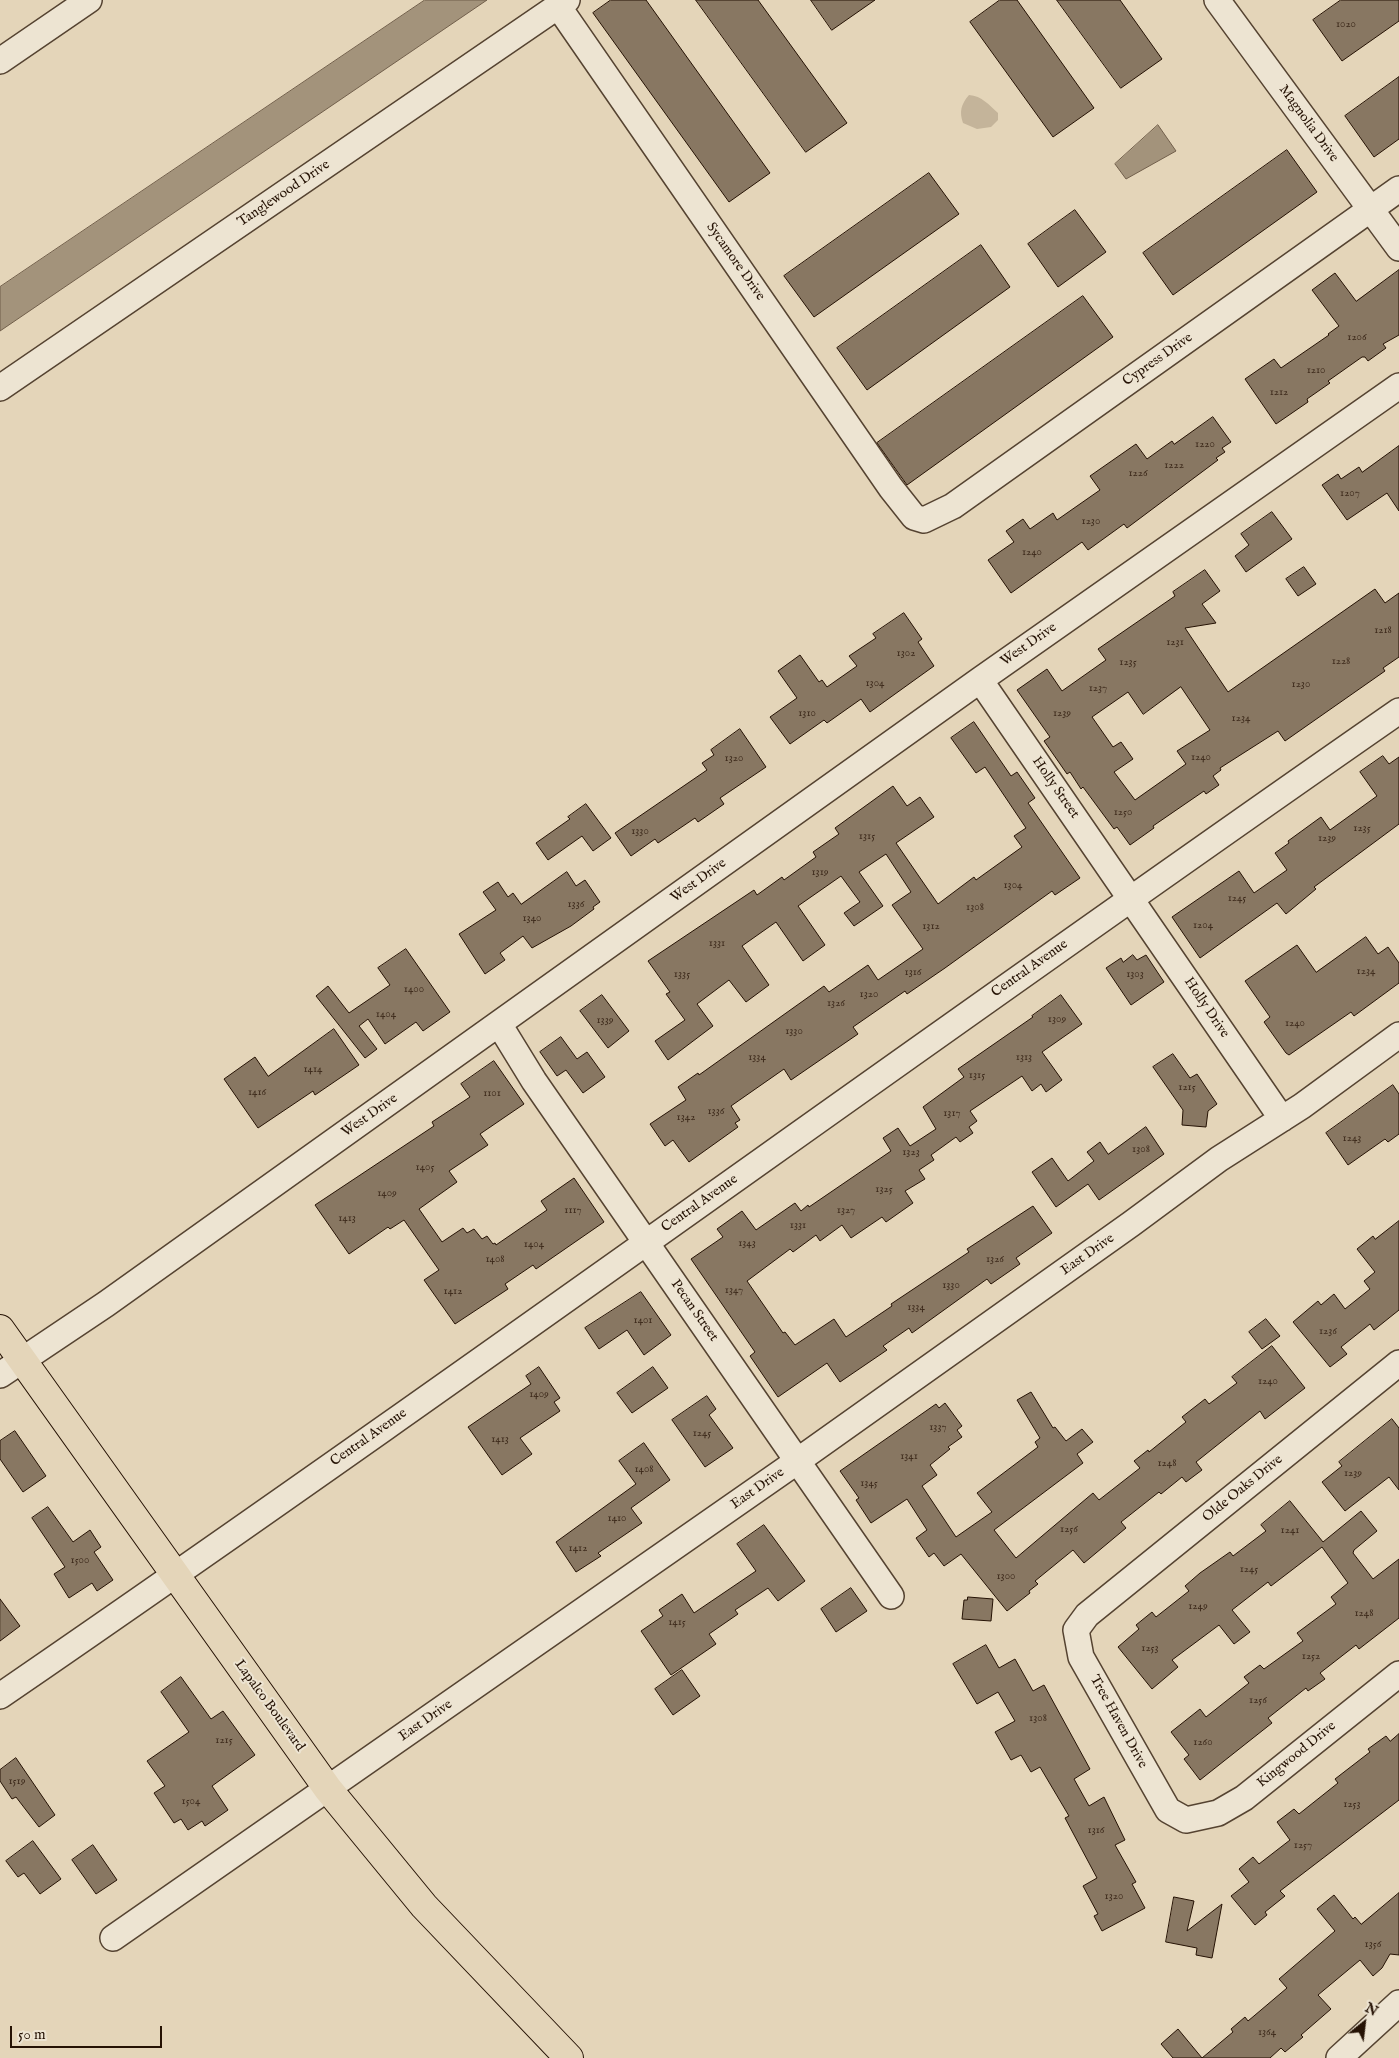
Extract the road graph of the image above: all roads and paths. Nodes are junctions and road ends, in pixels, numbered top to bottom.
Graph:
1 (89, 0) edge
2 (1217, 0) edge
3 (563, 3) edge
4 (0, 61) edge
5 (1399, 189) edge
6 (1372, 209) junction
7 (1399, 248) edge
8 (1399, 386) edge
9 (0, 388) edge
10 (914, 517) joint
11 (980, 680) junction
12 (1399, 711) edge
13 (1131, 897) junction
14 (499, 1024) junction
15 (1399, 1035) edge
16 (1282, 1119) junction
17 (646, 1242) junction
18 (0, 1329) edge
19 (22, 1359) junction
20 (1399, 1363) edge
21 (0, 1375) edge
22 (798, 1461) junction
23 (176, 1576) junction
24 (891, 1596) dead end
25 (1087, 1615) joint
26 (1399, 1674) edge
27 (0, 1696) edge
28 (328, 1789) junction
29 (1186, 1820) joint
30 (113, 1938) dead end
31 (1399, 2003) edge
32 (569, 2058) edge
33 (1339, 2058) edge

1 - 4 street
2 - 6 street, Magnolia Drive
3 - 9 street, Tanglewood Drive
3 - 10 street, Sycamore Drive
5 - 6 street, Cypress Drive
6 - 7 street, Magnolia Drive
6 - 10 street, Cypress Drive
8 - 11 street, West Drive
11 - 13 street, Holly Street
11 - 14 street, West Drive
12 - 13 street, Central Avenue
13 - 16 street, Holly Drive
13 - 17 street, Central Avenue
14 - 17 street, Pecan Street
14 - 19 street, West Drive
15 - 16 street, East Drive
16 - 22 street, East Drive
17 - 22 street, Pecan Street
17 - 23 street, Central Avenue
18 - 19 main road, Lapalco Boulevard
19 - 21 street, West Drive
19 - 23 main road, Lapalco Boulevard
20 - 25 street, Olde Oaks Drive
22 - 24 street, Pecan Street
22 - 28 street, East Drive
23 - 27 street, Central Avenue
23 - 28 main road, Lapalco Boulevard
25 - 29 street, Tree Haven Drive
26 - 29 street, Kingwood Drive
28 - 30 street, East Drive
28 - 32 main road, Lapalco Boulevard
31 - 33 street

